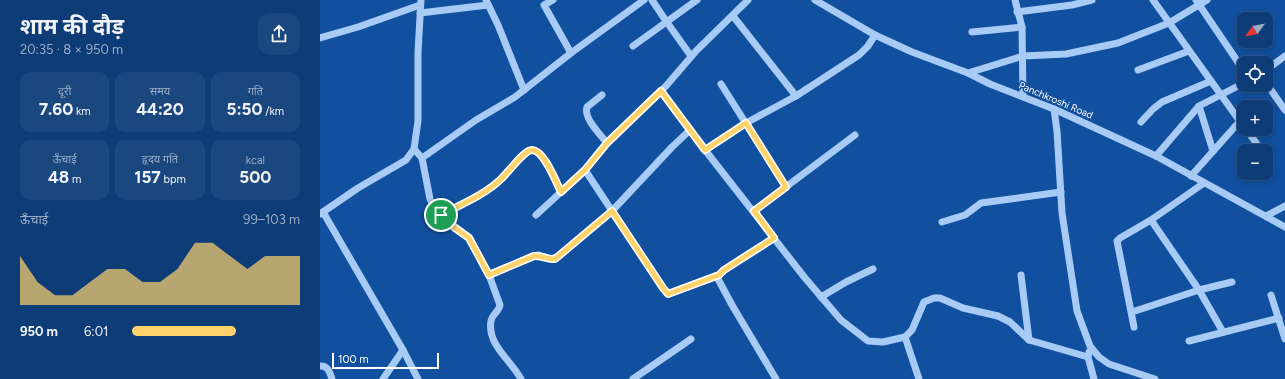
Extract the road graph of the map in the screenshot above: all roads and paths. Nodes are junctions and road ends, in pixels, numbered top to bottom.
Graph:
1 (553, 0) edge
2 (644, 0) edge
3 (652, 0) edge
4 (697, 0) edge
5 (748, 0) edge
6 (815, 0) edge
7 (1016, 0) edge
8 (1092, 0) edge
9 (1153, 0) edge
10 (1207, 0) edge
11 (421, 2) edge
12 (487, 3) edge
13 (1197, 3) edge
14 (1017, 12) junction
15 (420, 13) junction
16 (733, 16) junction
17 (666, 21) junction
18 (1169, 24) junction
19 (1022, 26) junction
20 (972, 32) dead end
21 (875, 35) junction
22 (320, 38) edge
23 (633, 46) dead end
24 (1189, 51) junction
25 (571, 53) junction
26 (691, 56) junction
27 (1023, 56) junction
28 (1285, 56) edge
29 (1237, 61) edge
30 (1273, 65) edge
31 (1138, 70) dead end
32 (968, 73) junction
33 (1211, 81) junction
34 (721, 84) dead end
35 (1237, 87) edge
36 (524, 90) junction
37 (661, 91) junction
38 (1272, 92) edge
39 (1221, 95) junction
40 (602, 96) dead end
41 (796, 96) junction
42 (1023, 96) junction
43 (1200, 106) junction
44 (1054, 109) junction
45 (1285, 110) edge
46 (1237, 118) edge
47 (1141, 122) dead end
48 (746, 123) junction
49 (690, 130) junction
50 (1237, 131) edge
51 (855, 136) dead end
52 (1251, 136) edge
53 (607, 143) junction
54 (1257, 144) edge
55 (414, 149) junction
56 (705, 150) junction
57 (1213, 151) junction
58 (1156, 156) junction
59 (422, 158) junction
60 (585, 170) junction
61 (1191, 176) junction
62 (1204, 183) junction
63 (786, 187) junction
64 (561, 192) junction
65 (1061, 192) junction
66 (1285, 206) edge
67 (612, 211) junction
68 (754, 211) junction
69 (321, 213) edge
70 (441, 215) junction
71 (536, 215) dead end
72 (1266, 216) junction
73 (1151, 220) junction
74 (942, 222) dead end
75 (1285, 227) edge
76 (774, 238) junction
77 (873, 270) dead end
78 (489, 275) junction
79 (719, 275) junction
80 (1021, 275) dead end
81 (1232, 282) dead end
82 (1199, 290) junction
83 (1271, 295) dead end
84 (821, 297) junction
85 (1132, 312) junction
86 (1278, 318) junction
87 (1134, 327) dead end
88 (1223, 332) junction
89 (905, 337) junction
90 (1285, 339) edge
91 (691, 340) dead end
92 (1029, 340) junction
93 (1189, 341) dead end
94 (1090, 346) junction
95 (403, 350) junction
96 (1088, 357) junction
97 (320, 366) edge
98 (332, 379) edge
99 (384, 379) edge
100 (418, 379) edge
101 (521, 379) edge
102 (633, 379) edge
103 (776, 379) edge
104 (919, 379) edge
105 (1094, 379) edge
106 (1155, 379) edge

1 - 25 street
2 - 25 street
3 - 17 street
4 - 17 street
5 - 16 street
6 - 21 street, Panchkroshi Road
7 - 14 street
8 - 14 street
9 - 18 street
10 - 13 street
11 - 15 street
11 - 22 street
12 - 15 street
12 - 36 street
13 - 18 street
13 - 29 street
14 - 19 street
15 - 55 street
16 - 26 street
16 - 41 street
17 - 23 street
17 - 26 street
18 - 24 street
18 - 27 street
19 - 20 street
19 - 27 street
21 - 32 street, Panchkroshi Road
21 - 41 street
24 - 31 street
24 - 33 street
25 - 36 street
26 - 37 street
27 - 32 street
27 - 42 street
28 - 30 street
32 - 42 street, Panchkroshi Road
33 - 39 street
33 - 47 street
34 - 48 street
35 - 39 street
36 - 59 street
37 - 49 street
37 - 53 street
38 - 45 street
39 - 43 street
39 - 46 street
40 - 53 street
41 - 48 street
42 - 44 street, Panchkroshi Road
43 - 57 street
43 - 58 street
44 - 58 street, Panchkroshi Road
44 - 65 street
48 - 56 street
48 - 63 street
49 - 56 street
49 - 67 street
50 - 57 street
51 - 63 street
52 - 54 street
53 - 60 street
55 - 59 street
55 - 69 street
56 - 68 street
57 - 61 street
58 - 61 street, Panchkroshi Road
59 - 70 street
60 - 64 street
60 - 67 street
61 - 62 street, Panchkroshi Road
62 - 72 street, Panchkroshi Road
62 - 73 street
63 - 68 street
64 - 70 street
64 - 71 street
65 - 74 street
65 - 94 street
66 - 72 street
67 - 78 street
67 - 79 street
68 - 76 street
69 - 95 street
70 - 78 street
72 - 75 street, Panchkroshi Road
73 - 82 street
73 - 85 street
76 - 79 street
76 - 84 street
77 - 84 street
78 - 101 street
79 - 103 street
80 - 92 street
81 - 82 street
82 - 85 street
82 - 88 street
83 - 86 street
84 - 89 street
85 - 87 street
86 - 88 street
86 - 90 street
88 - 93 street
89 - 92 street
89 - 104 street
91 - 102 street
92 - 96 street
94 - 96 street
94 - 106 street
95 - 99 street
95 - 100 street
96 - 105 street
97 - 98 street

